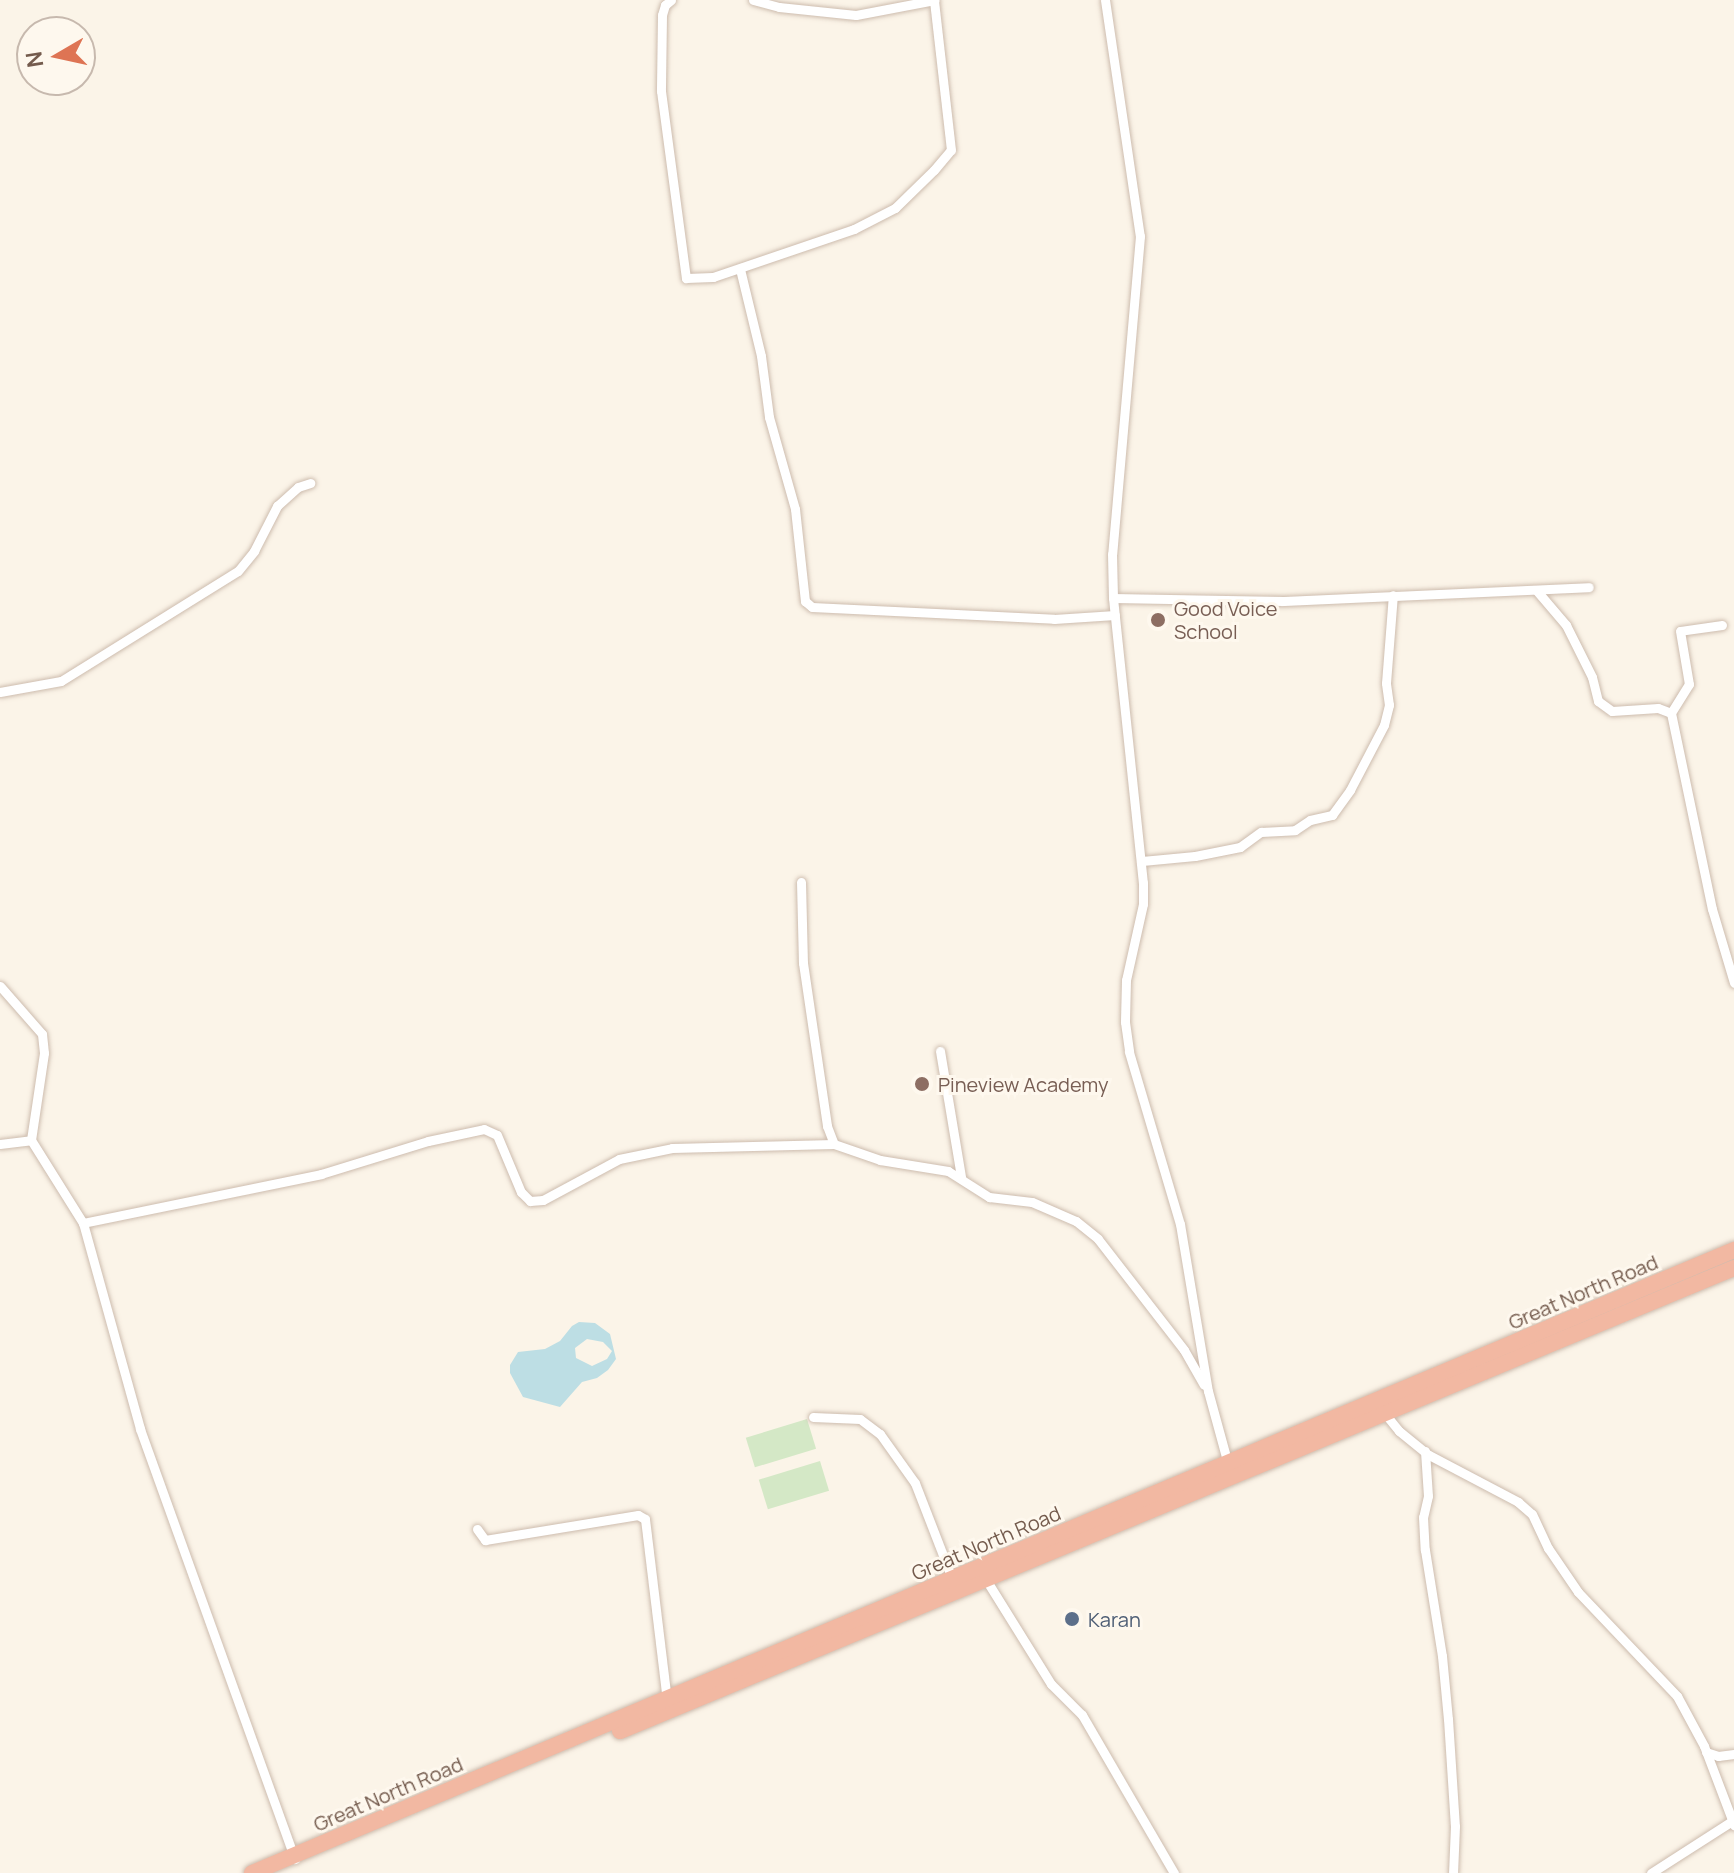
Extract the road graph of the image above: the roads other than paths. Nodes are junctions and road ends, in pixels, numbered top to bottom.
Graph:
1 (671, 0) edge
2 (753, 0) edge
3 (935, 0) edge
4 (1105, 0) edge
5 (740, 269) junction
6 (310, 483) dead end
7 (1589, 587) dead end
8 (1537, 591) junction
9 (1393, 595) junction
10 (1113, 598) junction
11 (1115, 615) junction
12 (1722, 625) dead end
13 (0, 692) edge
14 (1671, 713) junction
15 (1142, 861) junction
16 (801, 882) dead end
17 (1734, 983) edge
18 (0, 986) edge
19 (940, 1051) dead end
20 (31, 1140) junction
21 (0, 1144) edge
22 (834, 1144) junction
23 (961, 1177) junction
24 (83, 1223) junction
25 (1734, 1250) edge
26 (1734, 1268) edge
27 (1208, 1391) junction
28 (1380, 1407) junction
29 (813, 1417) dead end
30 (1425, 1451) junction
31 (1229, 1470) junction
32 (477, 1529) dead end
33 (983, 1573) junction
34 (954, 1586) junction
35 (668, 1706) junction
36 (1706, 1752) junction
37 (1734, 1754) edge
38 (1733, 1823) edge
39 (295, 1859) junction
40 (252, 1873) edge
41 (272, 1873) edge
42 (1174, 1873) edge
43 (1453, 1873) edge
44 (1651, 1873) edge

1 - 5 street
2 - 3 street
3 - 5 street
4 - 10 street
5 - 11 street
6 - 13 street
7 - 8 street
8 - 9 street
8 - 14 street
9 - 10 street
9 - 15 street
10 - 11 street
11 - 15 street
12 - 14 street
14 - 17 street
15 - 27 street
16 - 22 street
18 - 20 street
19 - 23 street
20 - 21 street
20 - 24 street
22 - 23 street
22 - 24 street
23 - 27 street
24 - 39 street
25 - 28 highway, Great North Road
26 - 28 highway, Great North Road
27 - 31 street
28 - 30 street
28 - 31 highway, Great North Road
29 - 34 street
30 - 36 street
30 - 43 street
31 - 33 highway, Great North Road
32 - 35 street
33 - 34 highway, Great North Road
33 - 42 street
34 - 35 highway, Great North Road
35 - 39 highway, Great North Road
36 - 37 street
36 - 38 street
38 - 44 street
39 - 40 highway, Great North Road
39 - 41 highway, Great North Road

